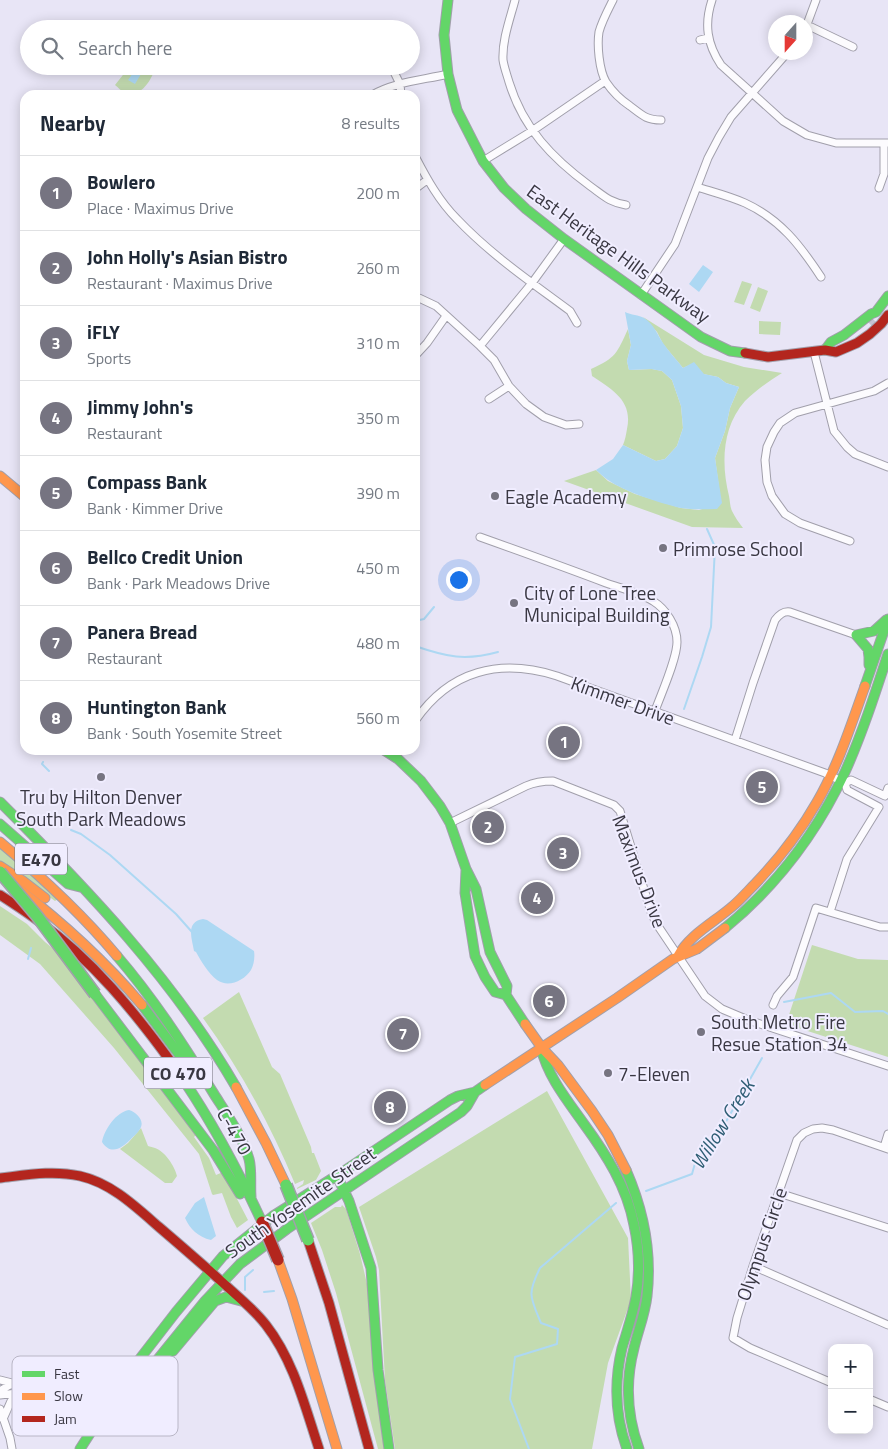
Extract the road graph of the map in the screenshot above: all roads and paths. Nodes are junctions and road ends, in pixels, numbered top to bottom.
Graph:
1 (448, 0) edge
2 (514, 0) edge
3 (613, 0) edge
4 (712, 0) edge
5 (816, 0) edge
6 (810, 15) edge
7 (813, 29) edge
8 (853, 47) dead end
9 (781, 60) edge
10 (448, 74) junction
11 (395, 75) edge
12 (605, 81) junction
13 (400, 84) junction
14 (381, 90) edge
15 (401, 90) edge
16 (752, 94) junction
17 (661, 120) dead end
18 (532, 131) junction
19 (886, 144) edge
20 (483, 161) junction
21 (420, 166) edge
22 (427, 180) junction
23 (420, 185) edge
24 (697, 187) junction
25 (879, 188) dead end
26 (626, 204) dead end
27 (564, 239) junction
28 (821, 277) dead end
29 (532, 283) junction
30 (641, 295) junction
31 (888, 296) edge
32 (420, 298) edge
33 (446, 316) junction
34 (875, 321) edge
35 (577, 323) dead end
36 (851, 338) junction
37 (480, 346) junction
38 (420, 351) edge
39 (814, 352) junction
40 (888, 383) edge
41 (509, 386) junction
42 (488, 400) dead end
43 (828, 404) junction
44 (579, 424) dead end
45 (888, 467) edge
46 (0, 476) edge
47 (20, 493) edge
48 (480, 537) dead end
49 (850, 541) dead end
50 (888, 618) edge
51 (856, 635) junction
52 (888, 654) edge
53 (867, 680) junction
54 (655, 711) junction
55 (420, 714) edge
56 (735, 740) junction
57 (395, 755) edge
58 (836, 779) junction
59 (888, 788) edge
60 (0, 802) edge
61 (450, 823) junction
62 (0, 824) edge
63 (0, 842) edge
64 (0, 866) edge
65 (466, 869) junction
66 (0, 874) edge
67 (85, 889) junction
68 (465, 892) junction
69 (0, 895) edge
70 (830, 912) junction
71 (888, 927) edge
72 (484, 930) junction
73 (678, 956) junction
74 (506, 989) junction
75 (146, 994) junction
76 (773, 1005) dead end
77 (541, 1048) junction
78 (888, 1066) edge
79 (474, 1092) junction
80 (888, 1134) edge
81 (886, 1148) edge
82 (250, 1175) junction
83 (337, 1176) junction
84 (0, 1178) edge
85 (345, 1190) junction
86 (779, 1193) junction
87 (251, 1204) junction
88 (888, 1228) edge
89 (753, 1266) junction
90 (210, 1270) junction
91 (222, 1282) junction
92 (242, 1302) junction
93 (888, 1324) edge
94 (162, 1355) joint
95 (141, 1356) edge
96 (0, 1380) edge
97 (828, 1381) edge
98 (12, 1383) joint
99 (0, 1391) edge
100 (12, 1400) edge
101 (873, 1401) edge
102 (888, 1407) edge
103 (0, 1408) edge
104 (3, 1419) junction
105 (88, 1436) edge
106 (12, 1449) edge
107 (80, 1449) edge
108 (319, 1449) edge
109 (337, 1449) edge
110 (369, 1449) edge
111 (389, 1449) edge
112 (627, 1449) edge
113 (638, 1449) edge

1 - 10 main road, East Heritage Hills Parkway
2 - 18 street
3 - 12 street
4 - 16 street
5 - 6 street
7 - 8 street
9 - 16 street
10 - 13 street
10 - 20 main road, East Heritage Hills Parkway
11 - 13 street
12 - 17 street
12 - 18 street
13 - 14 street
13 - 15 street
16 - 19 street
16 - 24 street
18 - 20 street
18 - 26 street
19 - 25 street
20 - 27 main road, East Heritage Hills Parkway
21 - 22 street
22 - 23 street
22 - 29 street
24 - 28 street
24 - 30 street
27 - 29 street
27 - 30 main road, East Heritage Hills Parkway
29 - 35 street
29 - 37 street
30 - 39 main road, East Heritage Hills Parkway
31 - 34 main road, East Heritage Hills Parkway
32 - 33 street
33 - 37 street
33 - 38 street
34 - 36 main road, East Heritage Hills Parkway
34 - 36 main road, East Heritage Hills Parkway
36 - 39 main road, East Heritage Hills Parkway
37 - 41 street
39 - 43 street
40 - 43 street
41 - 42 street
41 - 44 street
43 - 45 street
43 - 49 street
46 - 47 main road
48 - 54 street
50 - 51 main road
50 - 53 main road, South Yosemite Street
51 - 53 main road
51 - 56 street
52 - 58 main road, South Yosemite Street
53 - 58 main road, South Yosemite Street
54 - 55 street, Kimmer Drive
54 - 56 street, Kimmer Drive
56 - 58 street, Kimmer Drive
57 - 61 main road
58 - 73 main road, South Yosemite Street
59 - 70 street
60 - 67 main road, C-470
61 - 65 main road
61 - 73 street, Maximus Drive
62 - 67 main road, E470
63 - 75 main road
64 - 75 main road
65 - 68 main road
65 - 72 main road
66 - 82 main road
66 - 87 main road, bridge
67 - 110 main road, C-470 / CO 470, bridge
68 - 72 main road
68 - 74 main road
69 - 87 main road, C-470 / CO 470
70 - 71 street
70 - 76 street
72 - 74 main road
73 - 77 main road, South Yosemite Street
73 - 78 street, Maximus Drive
74 - 77 main road
75 - 82 main road
77 - 79 main road, South Yosemite Street
77 - 112 main road
77 - 113 main road
79 - 83 main road, South Yosemite Street
79 - 85 main road, South Yosemite Street
80 - 81 street
81 - 86 street, Olympus Circle
82 - 87 main road
83 - 85 main road
83 - 90 main road, South Yosemite Street
84 - 90 main road
85 - 91 main road, South Yosemite Street
85 - 111 main road
86 - 88 street
86 - 89 street, Olympus Circle
87 - 109 main road, bridge
89 - 93 street
89 - 97 street, Olympus Circle
90 - 91 main road
90 - 95 main road, South Yosemite Street
91 - 92 main road
91 - 94 main road, South Yosemite Street
92 - 94 main road
92 - 108 main road
96 - 98 street
98 - 99 street
100 - 104 street
101 - 102 street
103 - 104 street
104 - 106 street
105 - 107 main road, South Yosemite Street

